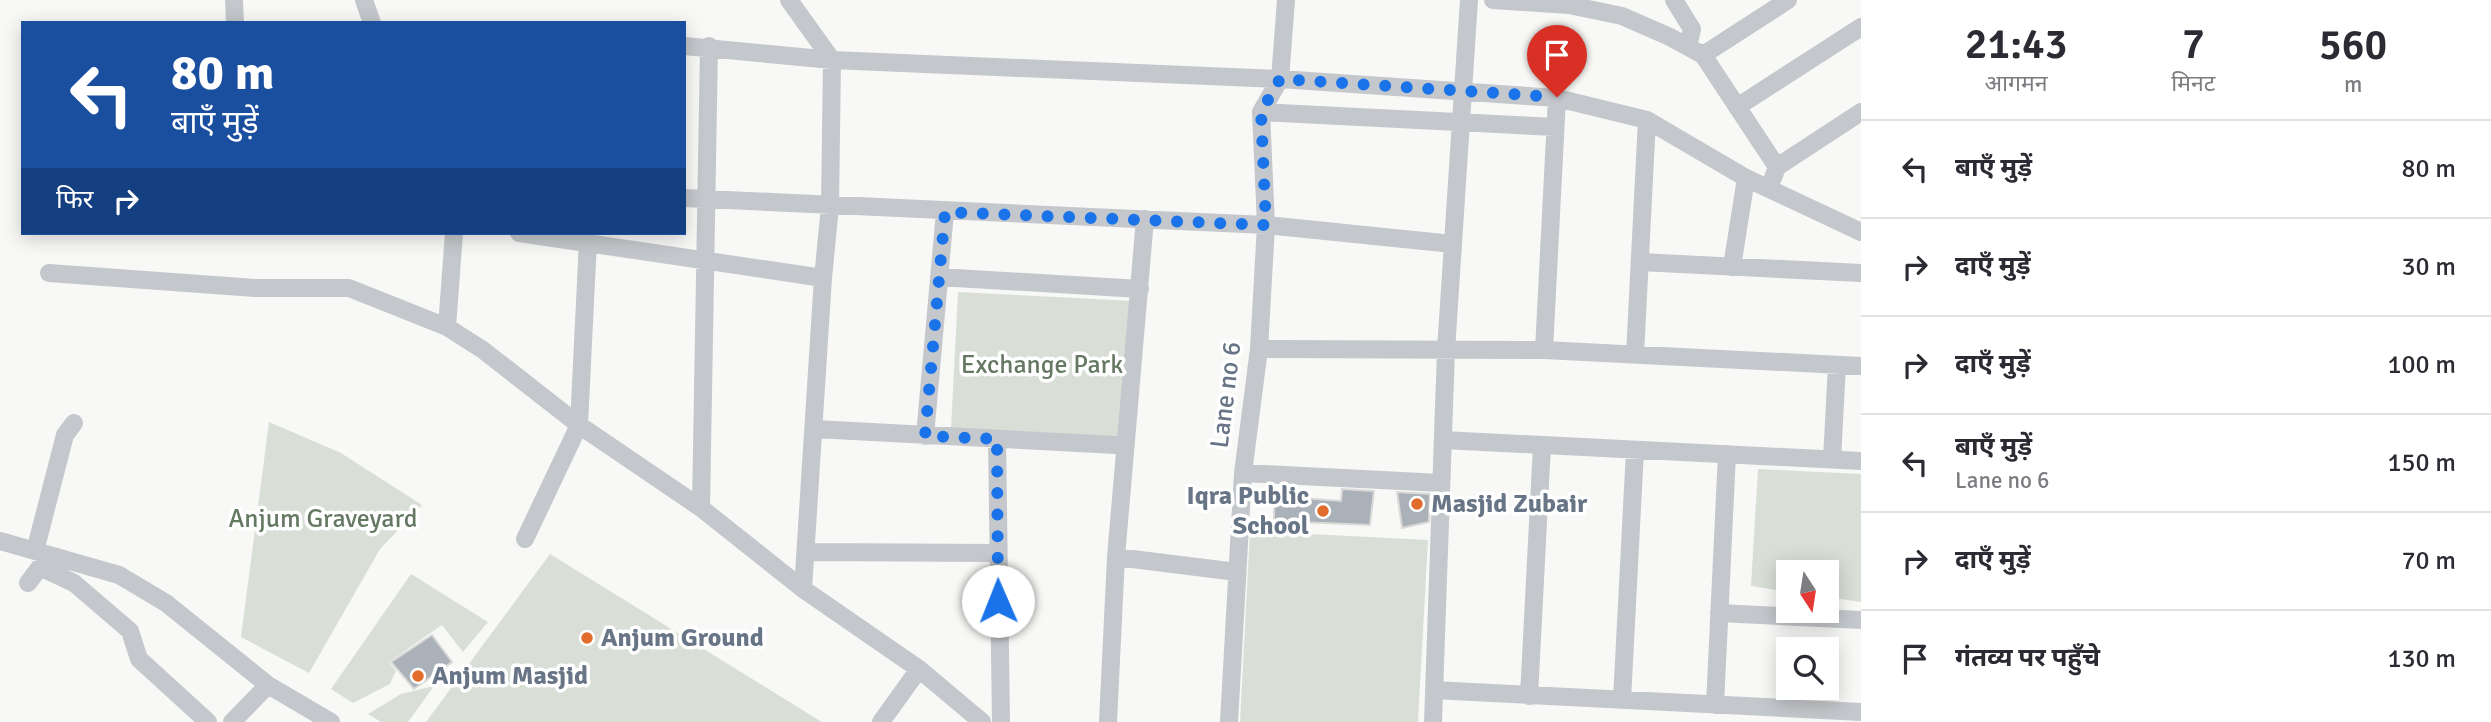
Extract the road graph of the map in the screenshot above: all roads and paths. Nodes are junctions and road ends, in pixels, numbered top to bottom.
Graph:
1 (234, 0) edge
2 (364, 0) edge
3 (789, 0) edge
4 (1286, 0) edge
5 (1469, 0) edge
6 (1496, 0) edge
7 (1674, 0) edge
8 (1788, 0) edge
9 (235, 21) edge
10 (371, 21) edge
11 (1861, 27) edge
12 (686, 46) edge
13 (709, 46) junction
14 (1696, 51) junction
15 (832, 60) junction
16 (1280, 79) junction
17 (1461, 91) junction
18 (1557, 97) junction
19 (1737, 107) junction
20 (1261, 112) junction
21 (1861, 112) edge
22 (1647, 120) junction
23 (1460, 122) junction
24 (1843, 124) junction
25 (1555, 127) junction
26 (1861, 133) edge
27 (1777, 167) junction
28 (1746, 178) junction
29 (1770, 188) junction
30 (686, 198) edge
31 (706, 198) junction
32 (830, 206) junction
33 (945, 212) junction
34 (1145, 219) junction
35 (1266, 225) junction
36 (1861, 232) edge
37 (454, 235) edge
38 (536, 235) edge
39 (588, 241) junction
40 (1453, 244) junction
41 (707, 261) junction
42 (1640, 262) junction
43 (1732, 267) junction
44 (1861, 273) edge
45 (48, 274) dead end
46 (939, 277) junction
47 (823, 278) junction
48 (1140, 289) junction
49 (447, 327) junction
50 (1259, 349) junction
51 (1446, 350) junction
52 (1544, 350) junction
53 (1635, 355) junction
54 (1837, 365) junction
55 (1861, 366) edge
56 (74, 423) dead end
57 (579, 425) junction
58 (815, 429) junction
59 (925, 436) junction
60 (997, 439) junction
61 (1443, 440) junction
62 (1116, 445) dead end
63 (1542, 445) junction
64 (1635, 450) junction
65 (1727, 454) junction
66 (1832, 459) junction
67 (1861, 461) edge
68 (1242, 474) junction
69 (1441, 483) junction
70 (701, 508) junction
71 (525, 539) dead end
72 (0, 541) edge
73 (35, 551) junction
74 (806, 552) junction
75 (997, 553) junction
76 (1116, 557) junction
77 (1237, 572) junction
78 (28, 583) dead end
79 (803, 589) junction
80 (1719, 613) junction
81 (1861, 620) edge
82 (919, 669) junction
83 (268, 685) junction
84 (1434, 690) junction
85 (1529, 695) junction
86 (1622, 700) junction
87 (1714, 705) junction
88 (1861, 712) edge
89 (1816, 716) edge
90 (208, 722) edge
91 (232, 722) edge
92 (331, 722) edge
93 (881, 722) edge
94 (982, 722) edge
95 (1001, 722) edge
96 (1108, 722) edge
97 (1229, 722) edge
98 (1433, 722) edge

1 - 9 street
2 - 10 street
3 - 15 street
4 - 16 street
5 - 17 street
6 - 14 street
7 - 14 street
8 - 14 street
11 - 19 street
12 - 13 street
13 - 15 street
13 - 31 street
14 - 19 street
15 - 16 street
15 - 32 street
16 - 17 street
16 - 20 street
17 - 18 street
17 - 23 street
18 - 22 street
18 - 25 street
19 - 27 street
20 - 23 street
20 - 35 street, Lane no 6
21 - 24 street
22 - 28 street
22 - 42 street
23 - 25 street
23 - 40 street
24 - 26 street
24 - 27 street
25 - 52 street
27 - 29 street
28 - 29 street
28 - 43 street
29 - 36 street
30 - 31 street
31 - 32 street
31 - 41 street
32 - 33 street
32 - 47 street
33 - 34 street
33 - 46 street
34 - 35 street
34 - 48 street
35 - 40 street
35 - 50 street, Lane no 6
37 - 49 street
38 - 39 street
39 - 41 street
39 - 57 street
40 - 51 street
41 - 47 street
41 - 70 street
42 - 43 street
42 - 53 street
43 - 44 street
45 - 49 street
46 - 48 street
46 - 59 street
47 - 58 street
48 - 76 street
49 - 57 street
50 - 51 street
50 - 68 street, Lane no 6
51 - 52 street
51 - 61 street
52 - 53 street
53 - 54 street
54 - 55 street
54 - 66 street
56 - 73 street
57 - 70 street
57 - 71 street
58 - 59 street
58 - 74 street
59 - 60 street
60 - 62 street
60 - 75 street
61 - 63 street
61 - 69 street
63 - 64 street
63 - 85 street
64 - 65 street
64 - 86 street
65 - 66 street
65 - 80 street
66 - 67 street
68 - 69 street
68 - 77 street, Lane no 6
69 - 84 street
70 - 79 street
72 - 73 street
73 - 83 street
74 - 75 street
74 - 79 street
75 - 95 street
76 - 77 street
76 - 96 street
77 - 97 street, Lane no 6
78 - 90 street
79 - 82 street
80 - 81 street
80 - 87 street
82 - 93 street
82 - 94 street
83 - 91 street
83 - 92 street
84 - 85 street
84 - 98 street
85 - 86 street
86 - 87 street
87 - 89 street
88 - 89 street

